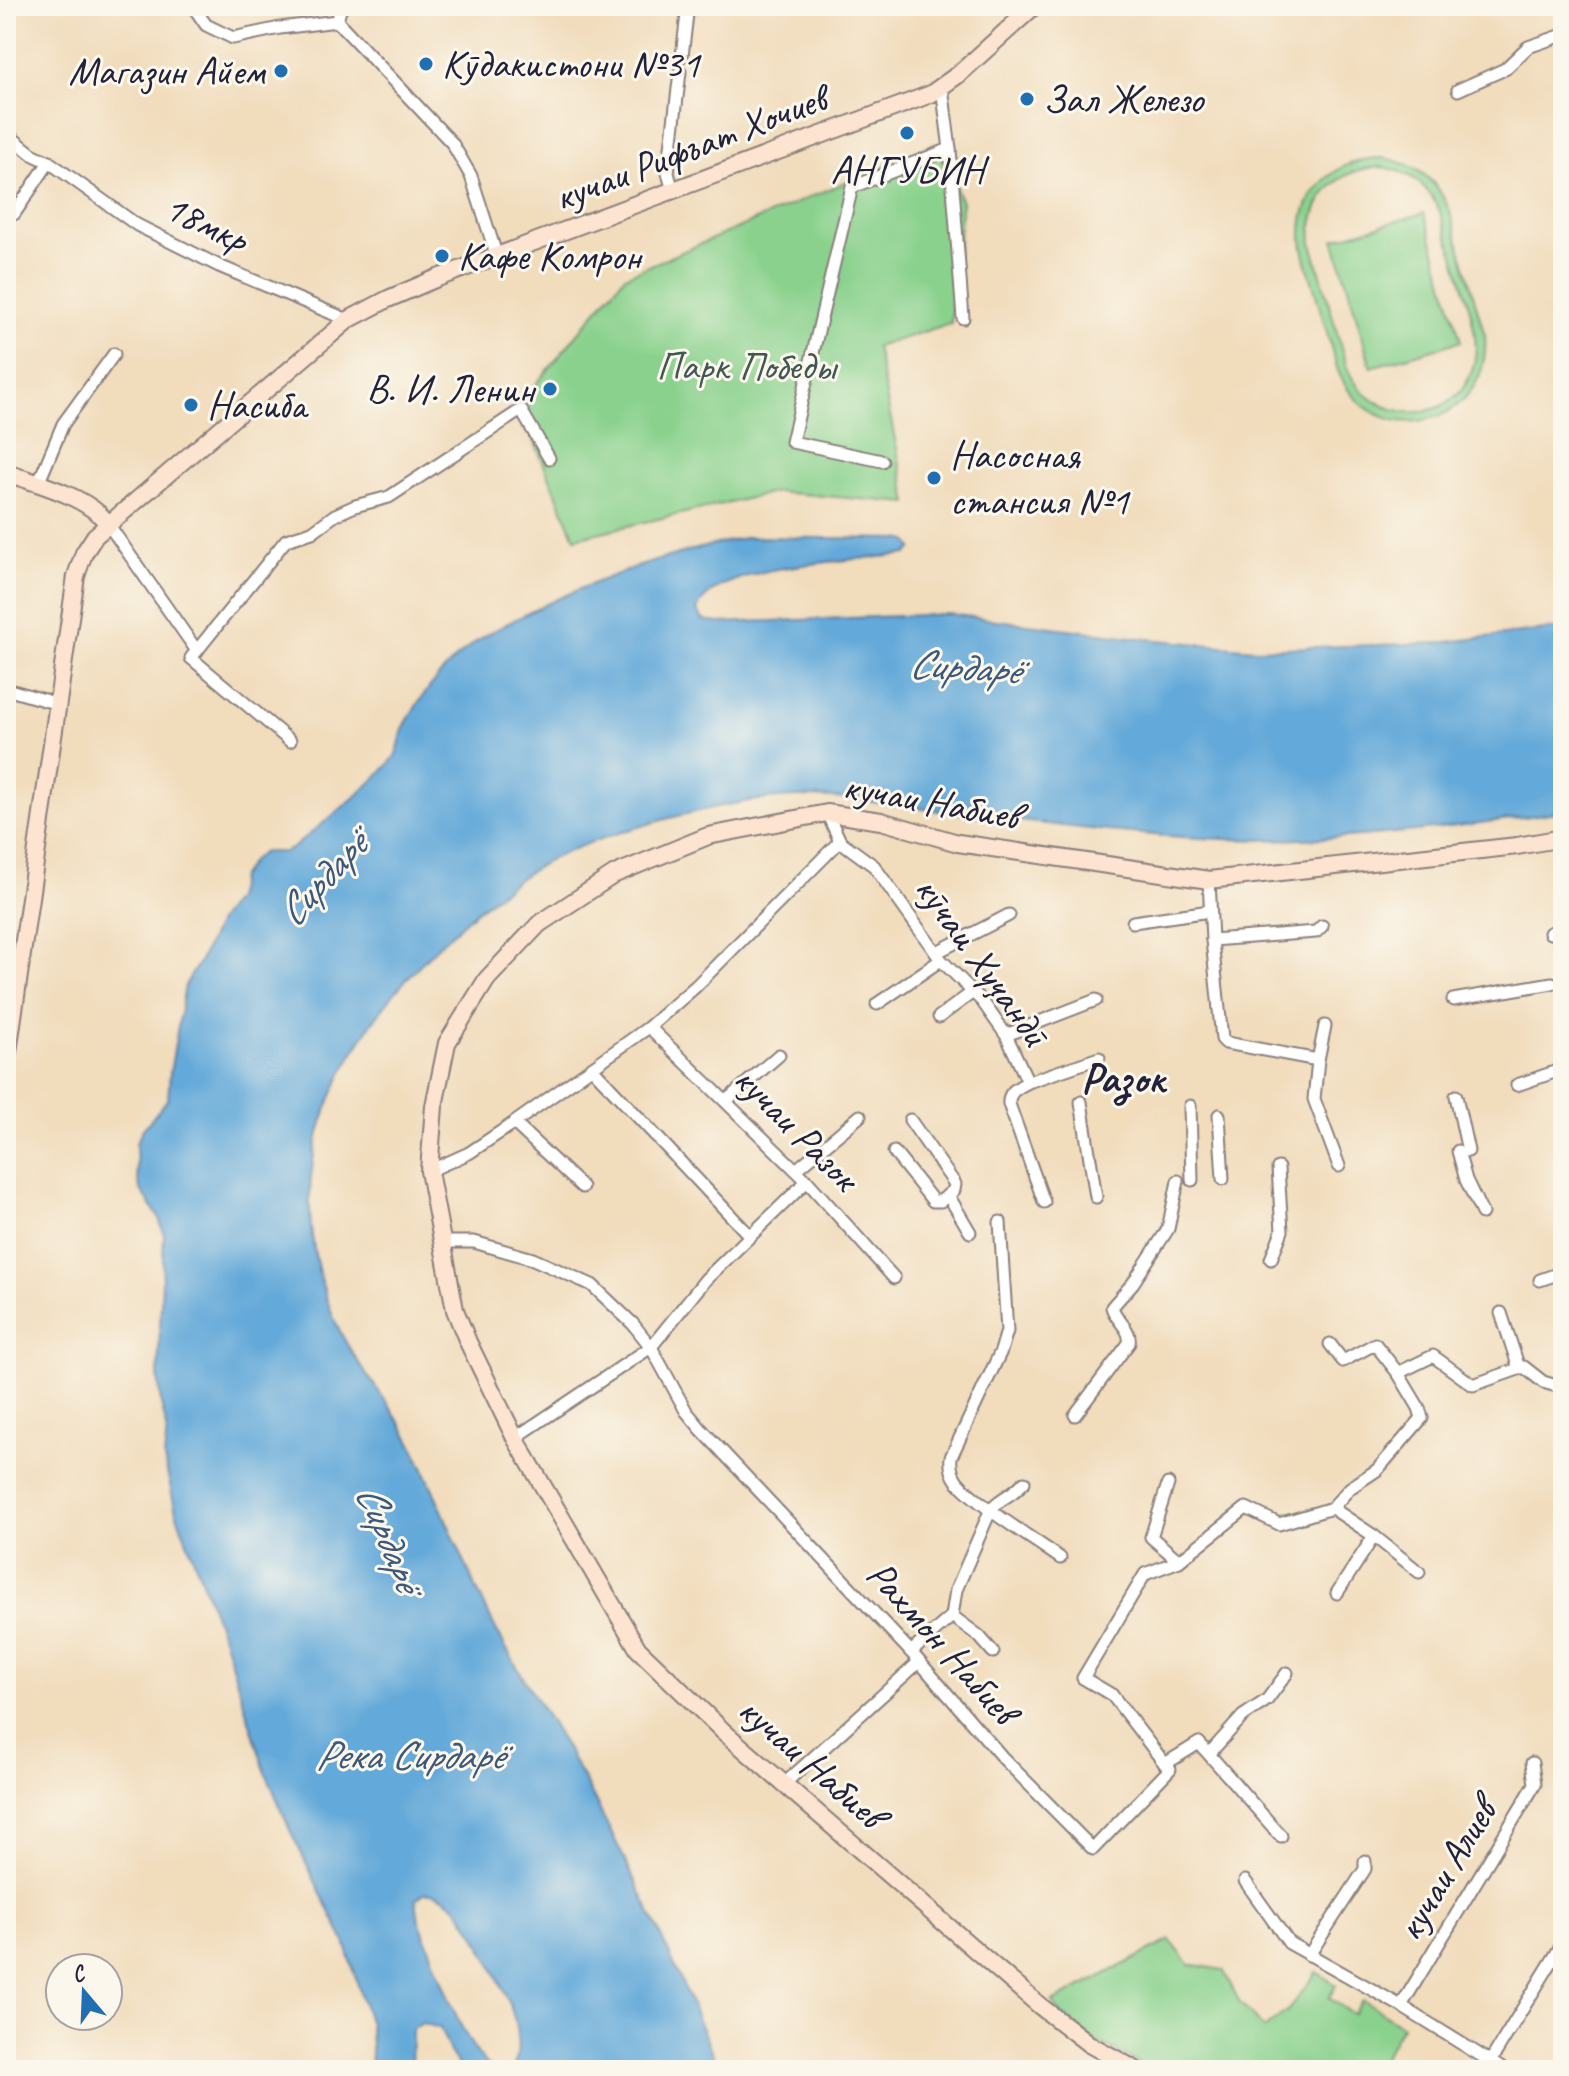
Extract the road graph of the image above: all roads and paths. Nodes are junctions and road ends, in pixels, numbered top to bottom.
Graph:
1 (193, 6) edge
2 (344, 6) edge
3 (688, 6) edge
4 (1034, 6) edge
5 (337, 21) junction
6 (1563, 35) edge
7 (682, 56) dead end
8 (680, 72) dead end
9 (942, 87) junction
10 (1458, 90) dead end
11 (6, 133) edge
12 (950, 149) junction
13 (49, 162) junction
14 (673, 191) junction
15 (14, 214) dead end
16 (497, 257) junction
17 (963, 318) dead end
18 (348, 320) junction
19 (114, 354) dead end
20 (549, 458) dead end
21 (882, 461) dead end
22 (6, 473) edge
23 (38, 484) junction
24 (108, 524) junction
25 (197, 651) junction
26 (6, 689) edge
27 (58, 704) junction
28 (290, 741) dead end
29 (827, 813) junction
30 (1563, 838) edge
31 (840, 841) junction
32 (1209, 880) junction
33 (1210, 911) junction
34 (1009, 915) dead end
35 (1133, 922) dead end
36 (1322, 926) dead end
37 (1563, 928) edge
38 (1550, 933) dead end
39 (1212, 940) junction
40 (939, 956) junction
41 (1552, 983) dead end
42 (973, 992) junction
43 (1096, 1000) dead end
44 (1453, 1000) dead end
45 (877, 1004) dead end
46 (939, 1017) dead end
47 (1325, 1026) dead end
48 (649, 1027) junction
49 (1006, 1035) junction
50 (7, 1048) edge
51 (779, 1055) dead end
52 (1099, 1058) dead end
53 (1318, 1060) junction
54 (6, 1066) edge
55 (592, 1068) junction
56 (1563, 1069) edge
57 (1028, 1082) junction
58 (1517, 1085) dead end
59 (1456, 1096) dead end
60 (726, 1101) junction
61 (1081, 1102) dead end
62 (1190, 1106) dead end
63 (1219, 1115) dead end
64 (860, 1116) dead end
65 (910, 1120) dead end
66 (514, 1123) junction
67 (894, 1152) dead end
68 (1339, 1166) dead end
69 (1278, 1168) dead end
70 (796, 1170) junction
71 (429, 1171) junction
72 (1223, 1179) dead end
73 (1192, 1180) dead end
74 (807, 1181) junction
75 (1178, 1181) dead end
76 (582, 1187) dead end
77 (948, 1195) junction
78 (1096, 1197) dead end
79 (1044, 1202) dead end
80 (1482, 1213) dead end
81 (1000, 1222) dead end
82 (970, 1232) dead end
83 (750, 1236) junction
84 (443, 1242) junction
85 (1271, 1259) dead end
86 (1563, 1272) edge
87 (894, 1278) dead end
88 (1540, 1280) dead end
89 (1501, 1313) dead end
90 (1330, 1344) dead end
91 (651, 1347) junction
92 (1519, 1368) junction
93 (1398, 1373) junction
94 (1560, 1387) dead end
95 (1075, 1415) dead end
96 (515, 1438) junction
97 (1024, 1482) dead end
98 (1168, 1484) dead end
99 (1332, 1508) junction
100 (991, 1509) junction
101 (1374, 1536) junction
102 (1060, 1558) dead end
103 (1179, 1561) junction
104 (1419, 1572) dead end
105 (1337, 1593) dead end
106 (952, 1616) junction
107 (911, 1652) junction
108 (993, 1652) dead end
109 (919, 1662) junction
110 (1287, 1673) dead end
111 (1209, 1754) junction
112 (1532, 1763) dead end
113 (1165, 1764) junction
114 (784, 1784) junction
115 (1281, 1836) dead end
116 (1365, 1861) dead end
117 (1245, 1881) dead end
118 (1563, 1943) edge
119 (1309, 1955) junction
120 (1401, 2006) junction
121 (1488, 2066) edge
122 (1136, 2070) edge
123 (1504, 2070) edge

1 - 5 street
2 - 5 street
3 - 7 street
4 - 9 main road, кучаи Рифъат Хочиев
5 - 16 street
6 - 10 street
8 - 14 street
9 - 12 street
9 - 14 main road, кучаи Рифъат Хочиев
11 - 13 street, 18мкр
12 - 17 street
12 - 21 street
13 - 15 street
13 - 18 street, 18мкр
14 - 16 main road, кучаи Рифъат Хочиев
16 - 18 main road, кучаи Рифъат Хочиев
18 - 24 main road, кучаи Рифъат Хочиев
19 - 23 street
20 - 25 street
22 - 23 main road
23 - 24 main road
24 - 25 street
24 - 27 main road, кучаи Рифъат Хочиев
25 - 28 street
26 - 27 street
27 - 50 main road, кучаи Рифъат Хочиев
29 - 31 street, кӯчаи Хуҷандӣ
29 - 32 main road, кучаи Набиев
29 - 71 main road, кучаи Набиев
30 - 32 main road, кучаи Набиев
31 - 40 street, кӯчаи Хуҷандӣ
31 - 48 street, кучаи Набиев
32 - 33 street
33 - 35 street
33 - 39 street
34 - 40 street
36 - 39 street
37 - 38 street
39 - 53 street
40 - 42 street, кӯчаи Хуҷандӣ
40 - 45 street
41 - 44 street
42 - 46 street
42 - 49 street, кӯчаи Хуҷандӣ
43 - 49 street
47 - 53 street
48 - 55 street, кучаи Набиев
48 - 60 street, кучаи Разок
49 - 57 street, кӯчаи Хуҷандӣ
50 - 54 main road, кучаи Рифъат Хочиев
51 - 60 street
52 - 57 street
53 - 68 street
55 - 66 street, кучаи Набиев
55 - 83 street
56 - 58 street
57 - 79 street, кӯчаи Хуҷандӣ
59 - 80 street
60 - 70 street, кучаи Разок
61 - 78 street
62 - 73 street
63 - 72 street
64 - 70 street
65 - 77 street
66 - 71 street, кучаи Набиев
66 - 76 street
67 - 77 street
69 - 85 street
70 - 74 street, кучаи Разок
71 - 84 main road, кучаи Набиев
74 - 83 street
74 - 87 street, кучаи Разок
75 - 95 street
77 - 82 street
81 - 100 street
83 - 91 street
84 - 91 street
84 - 96 main road, кучаи Набиев
86 - 88 street
89 - 92 street
90 - 93 street
91 - 96 street
91 - 107 street, Рахмон Набиев
92 - 93 street
92 - 94 street
93 - 99 street
96 - 114 main road, кучаи Набиев
97 - 100 street
98 - 103 street
99 - 101 street
99 - 103 street
100 - 102 street
100 - 106 street
101 - 104 street
101 - 105 street
103 - 113 street
106 - 107 street
106 - 108 street
107 - 109 street, Рахмон Набиев
109 - 113 street, Рахмон Набиев
109 - 114 street
110 - 111 street
111 - 113 street
111 - 115 street
112 - 120 street, кучаи Алиев
114 - 122 main road, кучаи Набиев
116 - 119 street
117 - 119 street
118 - 121 street
119 - 120 street
120 - 121 street
121 - 123 street

